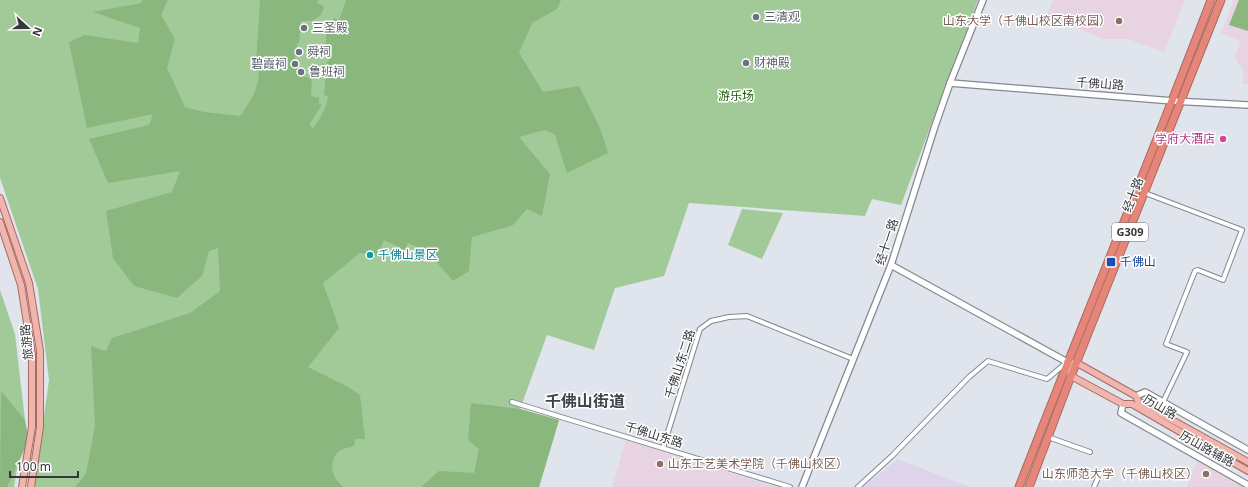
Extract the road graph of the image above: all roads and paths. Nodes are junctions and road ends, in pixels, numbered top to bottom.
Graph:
1 (983, 0) edge
2 (1210, 0) edge
3 (1221, 0) edge
4 (950, 83) junction
5 (1173, 101) junction
6 (1182, 101) junction
7 (1248, 105) edge
8 (1145, 193) junction
9 (0, 198) edge
10 (0, 222) edge
11 (892, 265) junction
12 (854, 359) junction
13 (1067, 362) junction
14 (1077, 363) junction
15 (1072, 376) junction
16 (1136, 396) junction
17 (512, 402) dead end
18 (1163, 402) junction
19 (1123, 404) junction
20 (1048, 437) junction
21 (663, 448) junction
22 (1248, 450) edge
23 (1090, 452) dead end
24 (1248, 462) edge
25 (1248, 471) edge
26 (1100, 473) dead end
27 (1248, 485) edge
28 (22, 487) edge
29 (31, 487) edge
30 (790, 487) edge
31 (802, 487) edge
32 (858, 487) edge
33 (1019, 487) edge
34 (1029, 487) edge
35 (1094, 487) edge

1 - 4 street, 经十一路
2 - 5 highway, 经十路 / G309
3 - 6 highway, 经十路 / G309
4 - 5 street, 千佛山路
4 - 11 street, 经十一路
5 - 6 street, 千佛山路
5 - 13 highway, 经十路 / G309
6 - 7 street, 千佛山路
6 - 8 highway, 经十路 / G309
8 - 14 highway, 经十路 / G309
8 - 18 street
9 - 29 main road, 旅游路
10 - 28 main road, 旅游路
11 - 12 street, 经十一路
11 - 13 street, 历山路
12 - 21 street, 千佛山东二路
12 - 31 street, 经十一路
13 - 14 main road, 历山路
13 - 15 main road
13 - 32 street
13 - 33 highway, 经十路 / G309
14 - 15 highway, 经十路 / G309
14 - 16 main road, 历山路
15 - 19 main road, 历山路
15 - 20 highway, 经十路 / G309
16 - 18 street, 历山路辅路
16 - 24 main road, 历山路
17 - 21 street, 千佛山东路
18 - 22 street, 历山路辅路
19 - 25 main road, 历山路
19 - 27 street, 历山路辅路
20 - 23 street
20 - 34 highway, 经十路 / G309
21 - 30 street, 千佛山东路
26 - 35 street

